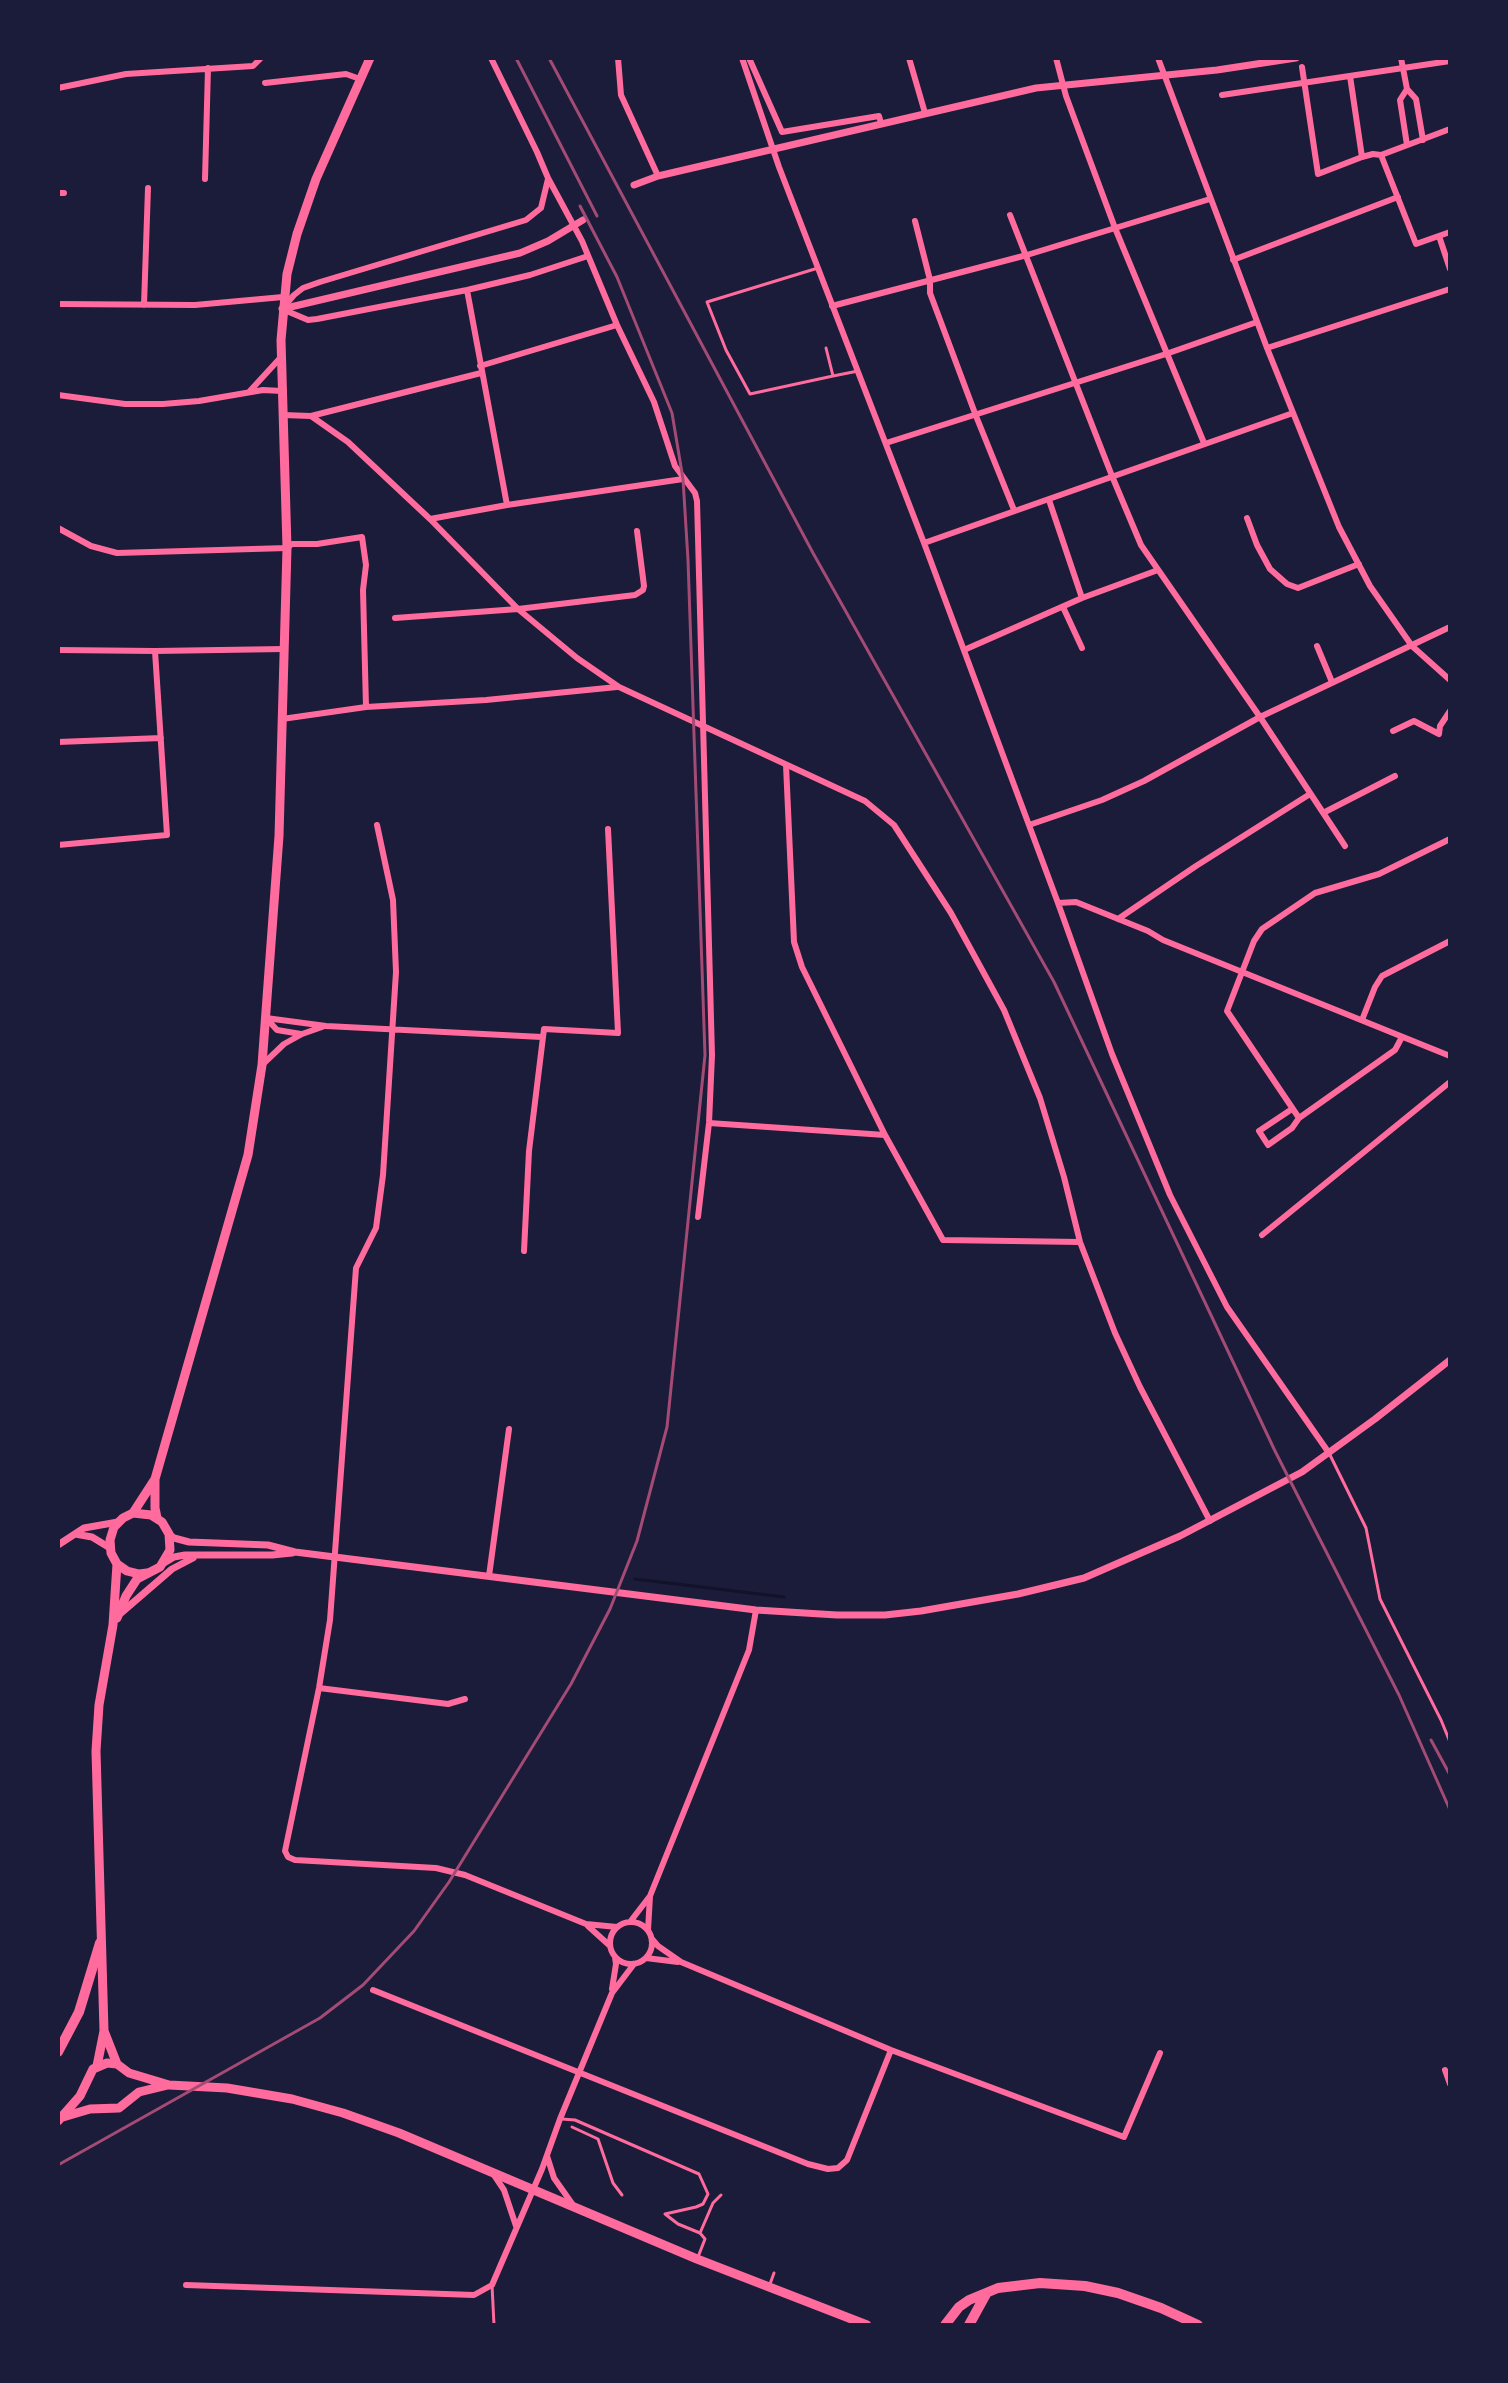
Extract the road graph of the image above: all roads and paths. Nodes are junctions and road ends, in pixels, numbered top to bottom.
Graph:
1 (261, 58) edge
2 (370, 58) edge
3 (491, 58) edge
4 (618, 58) edge
5 (742, 58) edge
6 (749, 58) edge
7 (909, 58) edge
8 (1056, 58) edge
9 (1158, 58) edge
10 (1296, 58) edge
11 (1401, 58) edge
12 (1450, 61) edge
13 (1302, 67) dead end
14 (208, 68) junction
15 (1403, 68) junction
16 (1164, 75) junction
17 (1350, 76) junction
18 (360, 79) junction
19 (265, 83) dead end
20 (1304, 83) junction
21 (1064, 85) junction
22 (58, 88) edge
23 (1407, 89) junction
24 (1222, 95) dead end
25 (925, 113) junction
26 (881, 123) junction
27 (1450, 129) edge
28 (1423, 140) junction
29 (1407, 145) junction
30 (773, 149) junction
31 (1381, 155) junction
32 (1362, 157) junction
33 (658, 176) junction
34 (548, 178) junction
35 (205, 179) dead end
36 (634, 185) dead end
37 (148, 188) dead end
38 (1398, 197) junction
39 (1210, 199) junction
40 (1010, 215) dead end
41 (583, 220) dead end
42 (915, 221) dead end
43 (1115, 228) junction
44 (1450, 232) edge
45 (1439, 236) junction
46 (1027, 255) junction
47 (588, 256) junction
48 (1233, 260) junction
49 (818, 268) junction
50 (1450, 269) edge
51 (930, 280) junction
52 (1450, 289) edge
53 (467, 290) junction
54 (283, 297) junction
55 (58, 304) edge
56 (144, 305) junction
57 (832, 306) junction
58 (282, 309) junction
59 (1257, 322) junction
60 (617, 325) junction
61 (826, 348) dead end
62 (1267, 348) junction
63 (1166, 354) junction
64 (282, 356) junction
65 (481, 370) junction
66 (858, 371) junction
67 (833, 376) junction
68 (1077, 382) junction
69 (282, 391) junction
70 (249, 392) junction
71 (58, 395) edge
72 (1293, 413) junction
73 (283, 415) junction
74 (311, 416) junction
75 (976, 416) junction
76 (886, 443) junction
77 (1204, 443) junction
78 (1112, 476) junction
79 (683, 479) junction
80 (1049, 500) junction
81 (507, 505) junction
82 (1014, 510) junction
83 (1247, 518) dead end
84 (430, 519) junction
85 (58, 528) edge
86 (637, 531) dead end
87 (924, 543) junction
88 (287, 548) junction
89 (1359, 564) junction
90 (1158, 570) junction
91 (1082, 598) junction
92 (1063, 607) junction
93 (518, 609) junction
94 (395, 618) dead end
95 (1450, 627) edge
96 (1317, 646) dead end
97 (1412, 646) junction
98 (1082, 648) dead end
99 (284, 649) junction
100 (58, 650) edge
101 (964, 650) junction
102 (155, 651) junction
103 (1450, 680) edge
104 (1332, 682) junction
105 (619, 687) junction
106 (366, 707) junction
107 (1450, 711) edge
108 (1260, 717) junction
109 (282, 719) junction
110 (702, 727) junction
111 (1393, 731) dead end
112 (161, 738) junction
113 (58, 742) edge
114 (786, 765) junction
115 (1395, 776) dead end
116 (1310, 794) junction
117 (1323, 813) junction
118 (377, 825) dead end
119 (1029, 825) junction
120 (608, 829) dead end
121 (1450, 839) edge
122 (58, 845) edge
123 (1345, 846) dead end
124 (1058, 903) junction
125 (1118, 919) junction
126 (1450, 941) edge
127 (1242, 972) junction
128 (266, 1018) junction
129 (1362, 1020) junction
130 (326, 1026) junction
131 (391, 1030) junction
132 (302, 1034) junction
133 (542, 1037) junction
134 (1402, 1037) junction
135 (1450, 1056) edge
136 (262, 1065) junction
137 (1450, 1082) edge
138 (1292, 1109) junction
139 (1299, 1118) junction
140 (709, 1123) junction
141 (885, 1135) junction
142 (698, 1217) dead end
143 (1262, 1235) dead end
144 (1080, 1242) junction
145 (524, 1251) dead end
146 (1450, 1360) edge
147 (509, 1429) dead end
148 (1329, 1453) junction
149 (155, 1479) junction
150 (133, 1513) junction
151 (157, 1518) junction
152 (1210, 1521) junction
153 (118, 1522) junction
154 (75, 1534) junction
155 (169, 1534) junction
156 (58, 1545) edge
157 (110, 1548) junction
158 (295, 1552) junction
159 (199, 1557) junction
160 (336, 1557) junction
161 (164, 1563) junction
162 (117, 1564) junction
163 (147, 1573) junction
164 (489, 1576) junction
165 (756, 1610) junction
166 (116, 1620) junction
167 (319, 1688) junction
168 (465, 1699) dead end
169 (1450, 1742) edge
170 (650, 1896) junction
171 (630, 1922) junction
172 (586, 1924) junction
173 (617, 1927) junction
174 (648, 1930) junction
175 (652, 1939) junction
176 (100, 1943) junction
177 (610, 1947) junction
178 (615, 1957) junction
179 (646, 1958) junction
180 (681, 1962) junction
181 (634, 1964) junction
182 (373, 1990) dead end
183 (612, 1993) junction
184 (104, 2031) junction
185 (891, 2050) junction
186 (58, 2052) edge
187 (1160, 2053) dead end
188 (117, 2064) junction
189 (97, 2066) junction
190 (1445, 2070) dead end
191 (578, 2071) junction
192 (129, 2073) junction
193 (1450, 2084) edge
194 (169, 2085) junction
195 (86, 2087) junction
196 (130, 2098) junction
197 (100, 2107) junction
198 (61, 2119) edge
199 (560, 2119) junction
200 (572, 2127) dead end
201 (547, 2156) junction
202 (491, 2172) junction
203 (533, 2189) junction
204 (622, 2195) dead end
205 (721, 2195) dead end
206 (574, 2207) junction
207 (516, 2226) junction
208 (700, 2233) junction
209 (697, 2259) junction
210 (774, 2273) dead end
211 (186, 2285) dead end
212 (492, 2285) junction
213 (768, 2287) junction
214 (986, 2294) junction
215 (971, 2323) edge
216 (948, 2324) edge
217 (494, 2325) edge
218 (867, 2325) edge
219 (1198, 2325) edge

1 - 14 street
2 - 18 main road
3 - 34 street
4 - 33 street
5 - 30 street
6 - 26 street
7 - 25 street
8 - 21 street
9 - 16 street
10 - 16 street
11 - 15 street
12 - 15 street
13 - 20 street
14 - 22 street
14 - 35 street
15 - 17 street
15 - 23 street
16 - 21 street
16 - 39 street
17 - 20 street
17 - 32 street
18 - 19 street
18 - 54 main road
20 - 24 street
20 - 32 street
21 - 25 street
21 - 43 street
23 - 28 street
23 - 29 street
25 - 26 street
26 - 30 street
27 - 28 street
28 - 29 street
29 - 31 street
30 - 33 street
30 - 49 street
31 - 32 street
31 - 38 street
33 - 36 street
34 - 47 street
34 - 58 street
37 - 56 street
38 - 45 street
38 - 48 street
39 - 43 street
39 - 48 street
40 - 46 street
41 - 58 street
42 - 51 street
43 - 46 street
43 - 63 street
44 - 45 street
45 - 50 street
46 - 51 street
46 - 68 street
47 - 53 street
47 - 60 street
48 - 59 street
49 - 57 street
49 - 67 lane
51 - 57 street
51 - 75 street
52 - 62 street
53 - 58 street
53 - 65 street
54 - 56 street
54 - 58 main road
55 - 56 street
57 - 66 street
58 - 64 main road
59 - 62 street
59 - 63 street
60 - 65 street
60 - 79 street
61 - 67 lane
62 - 72 street
63 - 68 street
63 - 77 street
64 - 69 main road
64 - 70 street
65 - 74 street
65 - 81 street
66 - 67 lane
66 - 76 street
68 - 75 street
68 - 78 street
69 - 70 street
69 - 73 main road
70 - 71 street
72 - 77 street
72 - 89 street
73 - 74 street
73 - 88 main road
74 - 84 street
75 - 76 street
75 - 82 street
76 - 87 street
77 - 78 street
78 - 80 street
78 - 90 street
79 - 81 street
79 - 110 street
80 - 82 street
80 - 91 street
81 - 84 street
82 - 87 street
83 - 89 street
84 - 93 street
85 - 88 street
86 - 93 street
87 - 101 street
88 - 99 main road
88 - 106 street
89 - 97 street
90 - 91 street
90 - 108 street
91 - 92 street
92 - 98 street
92 - 101 street
93 - 94 street
93 - 105 street
95 - 97 street
96 - 104 street
97 - 103 street
97 - 104 street
99 - 102 street
99 - 109 main road
100 - 102 street
101 - 119 street
102 - 112 street
104 - 108 street
105 - 106 street
105 - 110 street
106 - 109 street
107 - 111 street
108 - 116 street
108 - 119 street
109 - 128 main road
110 - 114 street
110 - 140 street
112 - 113 street
112 - 122 street
114 - 141 street
114 - 144 street
115 - 117 street
116 - 117 street
116 - 125 street
117 - 123 street
118 - 131 street
119 - 124 street
120 - 133 street
121 - 127 street
124 - 125 street
124 - 148 street
125 - 127 street
126 - 129 street
127 - 129 street
127 - 138 street
128 - 130 street
128 - 132 street
128 - 136 main road
129 - 134 street
130 - 131 street
130 - 132 street
131 - 133 street
131 - 160 street
132 - 136 street
133 - 145 street
134 - 135 street
134 - 139 street
136 - 149 main road
137 - 143 street
138 - 139 street
138 - 139 street
140 - 141 street
140 - 142 street
141 - 144 street
144 - 152 street
146 - 148 street
147 - 164 street
148 - 152 street
148 - 169 lane
149 - 150 main road
149 - 151 main road
150 - 151 main road
150 - 153 main road
151 - 155 main road
152 - 165 street
153 - 154 street
153 - 157 main road
154 - 156 street
154 - 157 street
155 - 158 street
155 - 161 main road
157 - 162 main road
158 - 159 street
158 - 160 street
159 - 161 street
159 - 166 street
160 - 164 street
160 - 167 street
161 - 163 main road
162 - 163 main road
162 - 166 main road
163 - 166 main road
164 - 165 street
165 - 170 street
166 - 176 main road
167 - 168 street
167 - 172 street
170 - 171 street
170 - 174 street
171 - 173 street
171 - 174 street
172 - 173 street
172 - 177 street
173 - 177 street
174 - 175 street
175 - 179 street
175 - 180 street
176 - 184 main road
176 - 186 highway
177 - 178 street
178 - 181 street
178 - 183 street
179 - 180 street
179 - 181 street
180 - 185 street
181 - 183 street
182 - 191 street
183 - 191 street
184 - 188 main road
184 - 189 main road
185 - 187 street
185 - 191 street
188 - 189 main road
188 - 192 main road
189 - 195 main road
190 - 193 street
191 - 199 street
192 - 194 main road
192 - 196 main road
194 - 196 main road
194 - 202 main road
195 - 197 main road
195 - 198 main road
196 - 197 main road
197 - 198 main road
199 - 201 street
199 - 208 lane
200 - 204 lane
201 - 203 street
201 - 206 street
202 - 203 main road
202 - 207 street
203 - 206 main road
203 - 207 street
205 - 208 lane
206 - 209 main road
207 - 212 street
208 - 209 lane
209 - 213 main road
210 - 213 lane
211 - 212 street
212 - 217 lane
213 - 218 main road
214 - 215 highway
214 - 216 highway
214 - 219 highway

